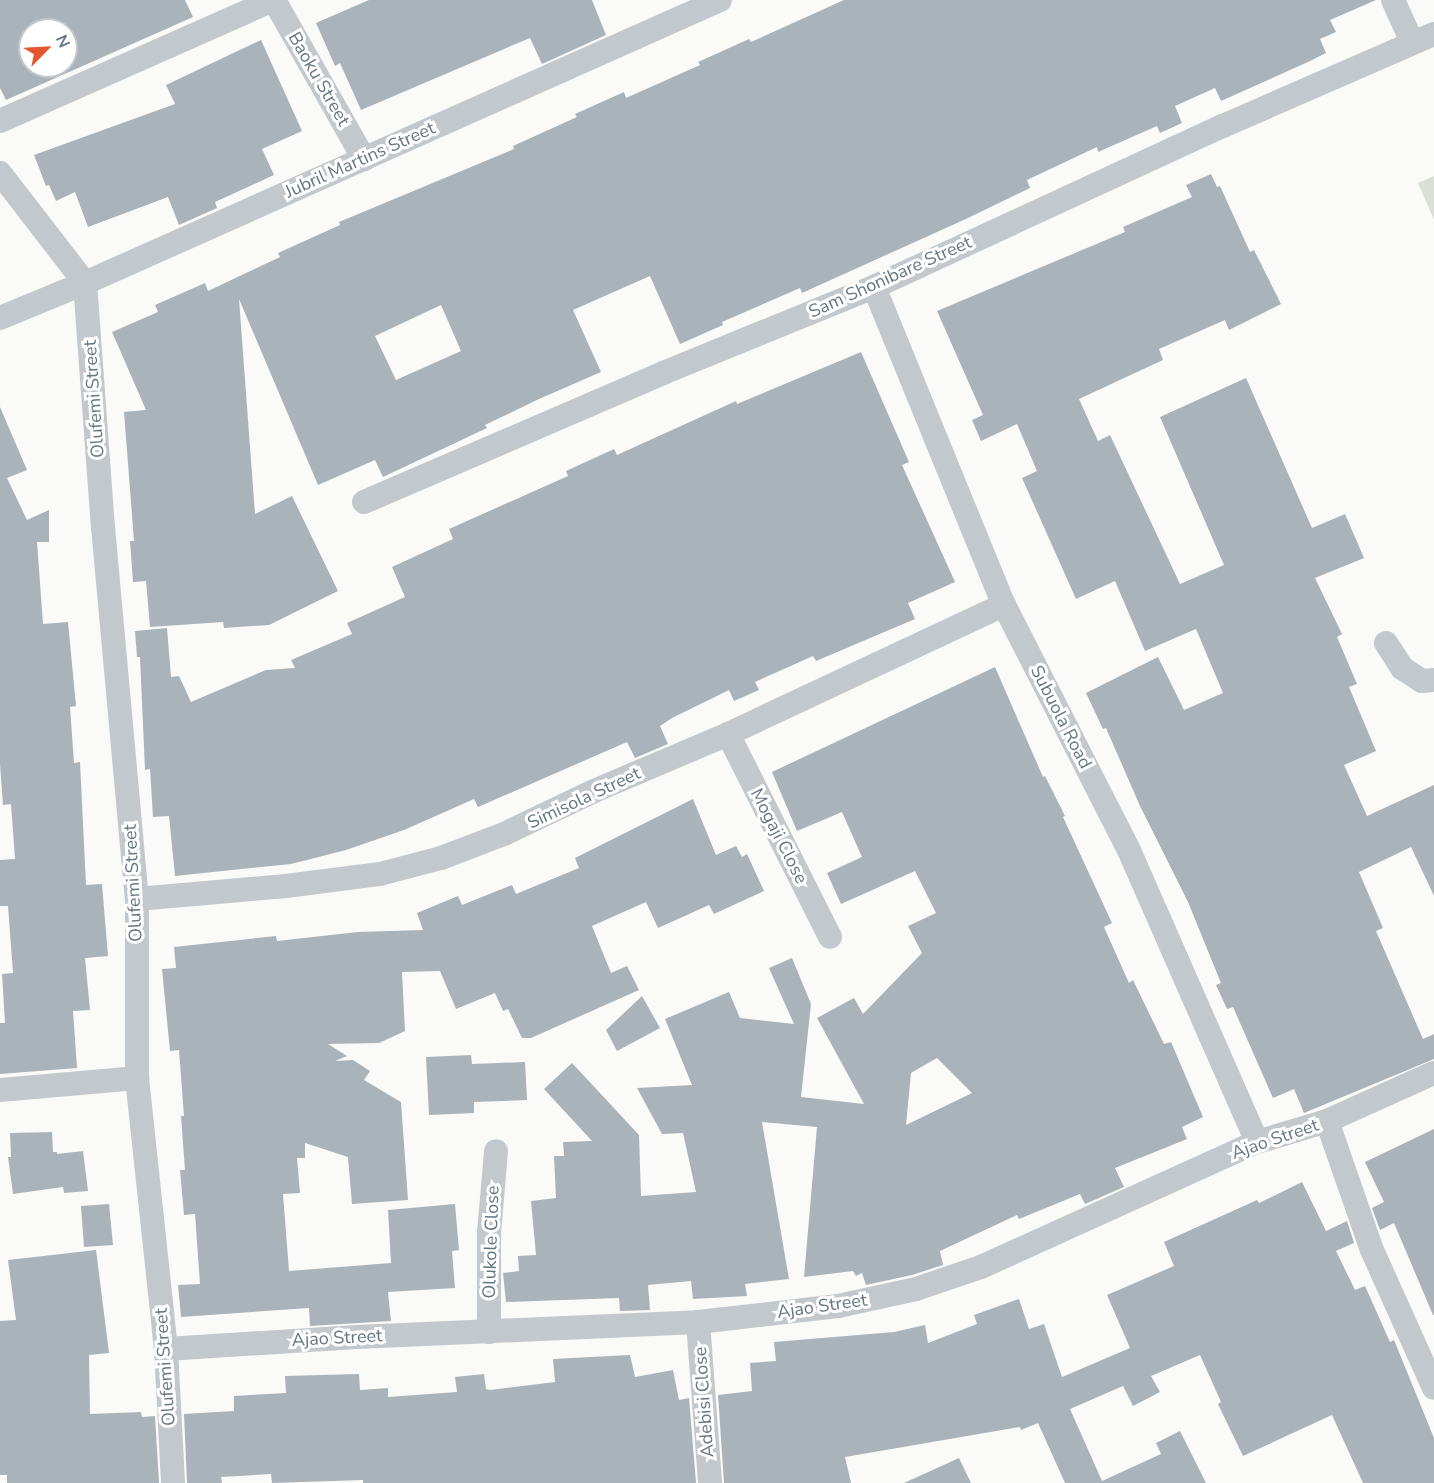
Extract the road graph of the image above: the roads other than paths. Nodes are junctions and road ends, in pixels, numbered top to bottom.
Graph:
1 (274, 0) edge
2 (720, 0) edge
3 (1393, 0) edge
4 (1434, 34) edge
5 (1412, 42) junction
6 (0, 122) edge
7 (364, 159) junction
8 (0, 173) edge
9 (86, 283) junction
10 (874, 287) junction
11 (0, 318) edge
12 (364, 502) dead end
13 (1004, 605) junction
14 (1386, 643) dead end
15 (1434, 680) edge
16 (728, 734) junction
17 (137, 899) junction
18 (830, 937) dead end
19 (1434, 1073) edge
20 (137, 1078) junction
21 (0, 1089) edge
22 (1327, 1120) junction
23 (1257, 1142) junction
24 (496, 1151) dead end
25 (698, 1322) junction
26 (489, 1332) junction
27 (166, 1348) junction
28 (1434, 1388) edge
29 (173, 1483) edge
30 (710, 1483) edge

1 - 6 street
1 - 7 street, Baoku Street
2 - 7 street, Jubril Martins Street
3 - 5 street
4 - 5 street, Sam Shonibare Street
5 - 10 street, Sam Shonibare Street
7 - 9 street, Jubril Martins Street
8 - 9 street
9 - 11 street, Jubril Martins Street
9 - 17 street, Olufemi Street
10 - 12 street, Sam Shonibare Street
10 - 13 street, Subuola Road
13 - 16 street, Simisola Street
13 - 23 street, Subuola Road
14 - 15 street
16 - 17 street, Simisola Street
16 - 18 street, Mogaji Close
17 - 20 street, Olufemi Street
19 - 22 street, Ajao Street
20 - 21 street
20 - 27 street, Olufemi Street
22 - 23 street, Ajao Street
22 - 28 street
23 - 25 street, Ajao Street
24 - 26 street, Olukole Close
25 - 26 street, Ajao Street
25 - 30 street, Adebisi Close
26 - 27 street, Ajao Street
27 - 29 street, Olufemi Street

